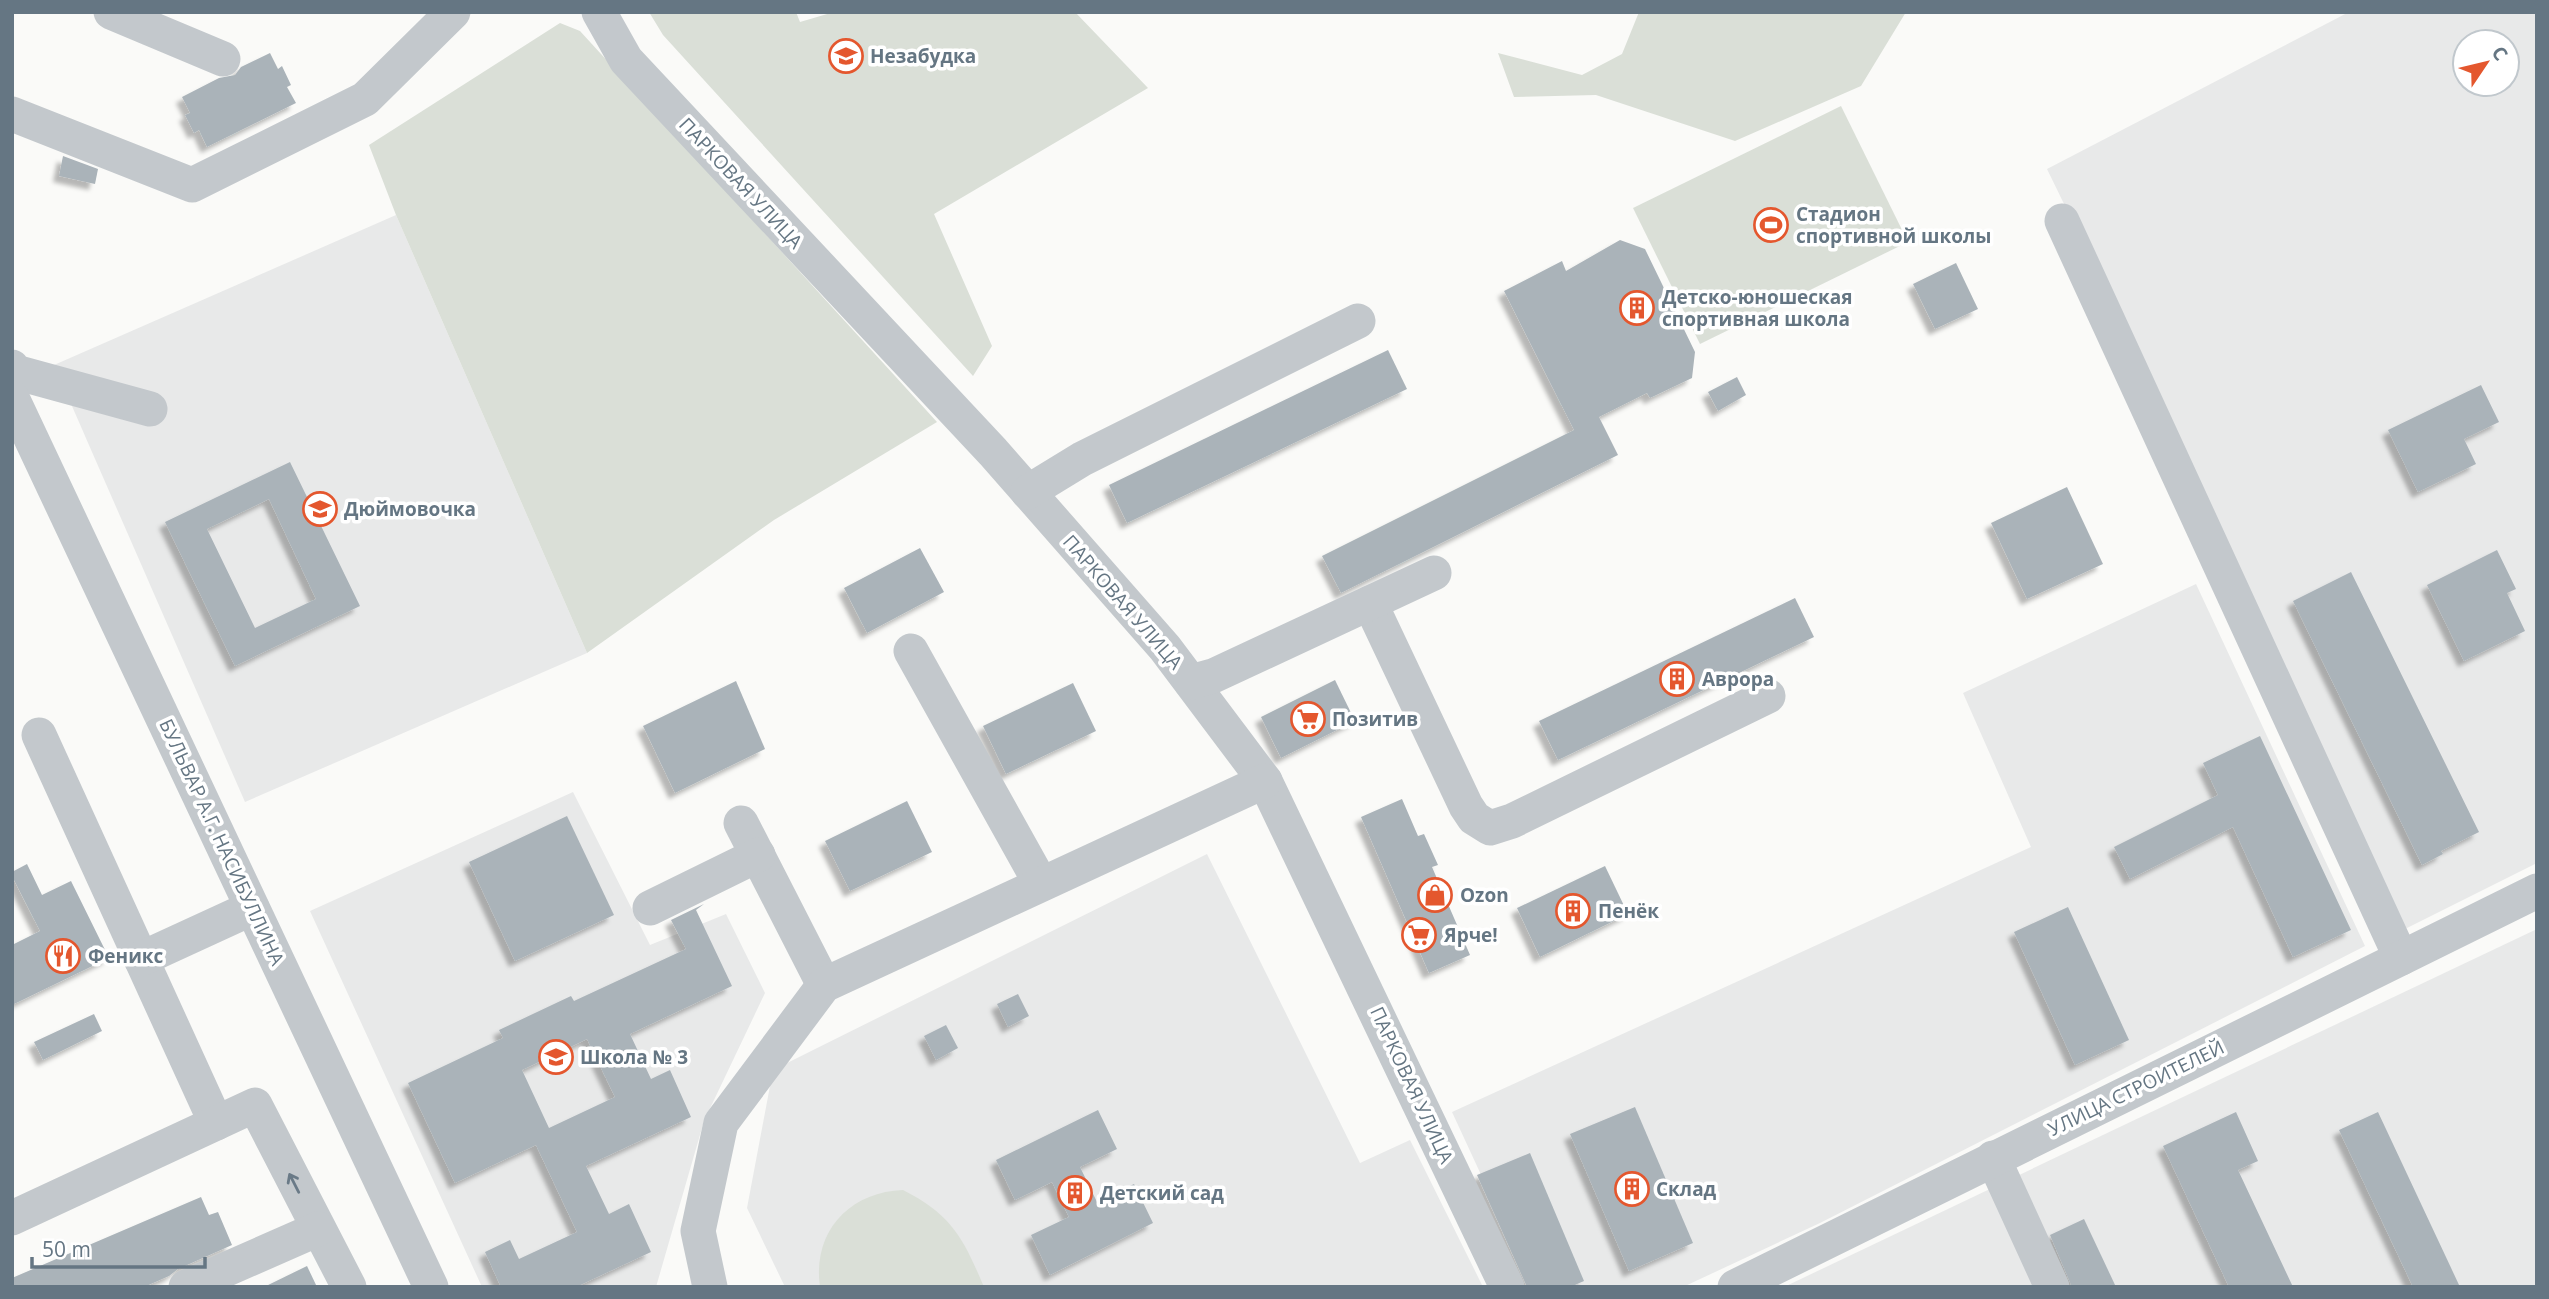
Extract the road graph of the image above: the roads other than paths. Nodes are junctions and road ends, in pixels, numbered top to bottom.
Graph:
1 (111, 12) edge
2 (453, 12) edge
3 (600, 12) edge
4 (223, 59) dead end
5 (12, 114) edge
6 (2062, 221) dead end
7 (1358, 321) dead end
8 (12, 367) edge
9 (12, 398) edge
10 (150, 408) dead end
11 (1028, 492) junction
12 (1434, 573) dead end
13 (1370, 603) junction
14 (911, 651) dead end
15 (1191, 682) junction
16 (1768, 696) dead end
17 (39, 735) dead end
18 (1265, 781) junction
19 (741, 823) dead end
20 (758, 855) junction
21 (1041, 884) junction
22 (2537, 891) edge
23 (252, 908) junction
24 (650, 908) dead end
25 (2401, 958) junction
26 (141, 959) junction
27 (824, 985) junction
28 (216, 1123) junction
29 (1993, 1158) junction
30 (12, 1218) edge
31 (318, 1229) junction
32 (186, 1287) edge
33 (349, 1287) edge
34 (431, 1287) edge
35 (710, 1287) edge
36 (1507, 1287) edge
37 (1735, 1287) edge
38 (2052, 1287) edge

1 - 4 street
2 - 5 street
3 - 11 street, ПАРКОВАЯ УЛИЦА
6 - 25 street
7 - 11 street
8 - 10 street
9 - 23 street, БУЛЬВАР А.Г. НАСИБУЛЛИНА
11 - 15 street, ПАРКОВАЯ УЛИЦА
12 - 13 street
13 - 15 street
13 - 16 street
14 - 21 street
15 - 18 street, ПАРКОВАЯ УЛИЦА
17 - 26 street
18 - 21 street
18 - 36 street, ПАРКОВАЯ УЛИЦА
19 - 20 street
20 - 24 street
20 - 27 street
21 - 27 street
22 - 25 street, УЛИЦА СТРОИТЕЛЕЙ
23 - 26 street
23 - 34 street, БУЛЬВАР А.Г. НАСИБУЛЛИНА
25 - 29 street, УЛИЦА СТРОИТЕЛЕЙ
26 - 28 street
27 - 35 street
28 - 30 street
31 -> 28 street
29 - 37 street, УЛИЦА СТРОИТЕЛЕЙ
29 - 38 street
31 - 32 street
31 - 33 street

